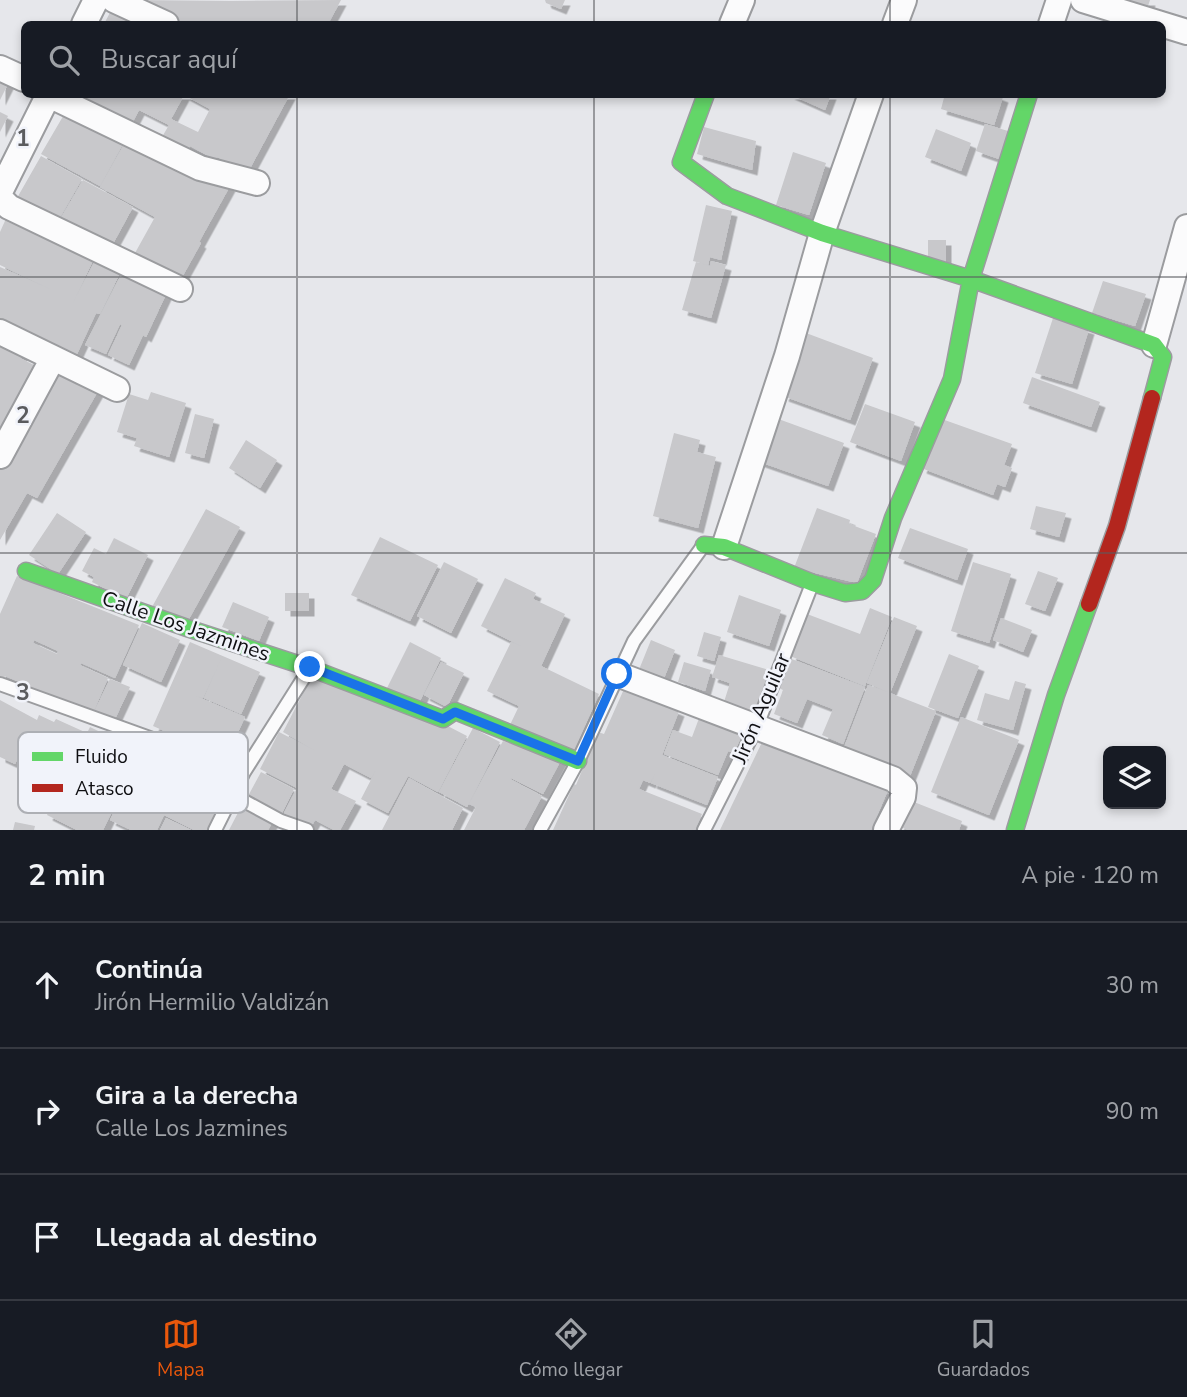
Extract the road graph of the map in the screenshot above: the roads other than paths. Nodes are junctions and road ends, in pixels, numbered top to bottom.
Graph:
1 (96, 0) edge
2 (114, 0) edge
3 (742, 0) edge
4 (904, 0) edge
5 (1059, 0) edge
6 (1083, 0) edge
7 (86, 21) edge
8 (160, 21) edge
9 (733, 21) edge
10 (896, 21) edge
11 (1052, 21) edge
12 (1151, 21) edge
13 (1166, 26) edge
14 (1187, 32) edge
15 (0, 68) edge
16 (21, 78) edge
17 (50, 98) edge
18 (57, 98) edge
19 (705, 98) edge
20 (870, 98) edge
21 (1028, 98) edge
22 (257, 183) dead end
23 (0, 192) edge
24 (0, 198) edge
25 (1187, 227) edge
26 (822, 233) junction
27 (971, 279) junction
28 (180, 289) dead end
29 (0, 332) edge
30 (1154, 345) junction
31 (53, 358) junction
32 (117, 389) dead end
33 (0, 456) edge
34 (714, 546) junction
35 (26, 571) dead end
36 (813, 583) junction
37 (310, 667) junction
38 (617, 674) junction
39 (0, 684) edge
40 (756, 728) junction
41 (133, 732) edge
42 (578, 761) junction
43 (248, 766) edge
44 (248, 803) edge
45 (224, 813) edge
46 (215, 830) edge
47 (307, 830) edge
48 (540, 830) edge
49 (704, 830) edge
50 (886, 830) edge
51 (1015, 830) edge

1 - 7 street
2 - 8 street
3 - 9 street
4 - 10 street
5 - 11 street
6 - 12 street
13 - 14 street
15 - 16 street
17 - 23 street
18 - 22 street
19 - 26 street
20 - 26 street
21 - 27 street
24 - 28 street
25 - 30 street
26 - 27 street
26 - 34 street
27 - 30 street
27 - 36 street
29 - 31 street
30 - 51 street
31 - 32 street
31 - 33 street
34 - 36 street
34 - 38 lane
35 - 37 street, Calle Los Jazmines
36 - 40 lane, Jirón Aguilar
37 - 42 street, Calle Los Jazmines
37 - 43 lane
38 - 40 street
38 - 42 lane
39 - 41 lane
40 - 49 lane, Jirón Aguilar
40 - 50 street
42 - 48 lane
44 - 47 lane
45 - 46 lane

